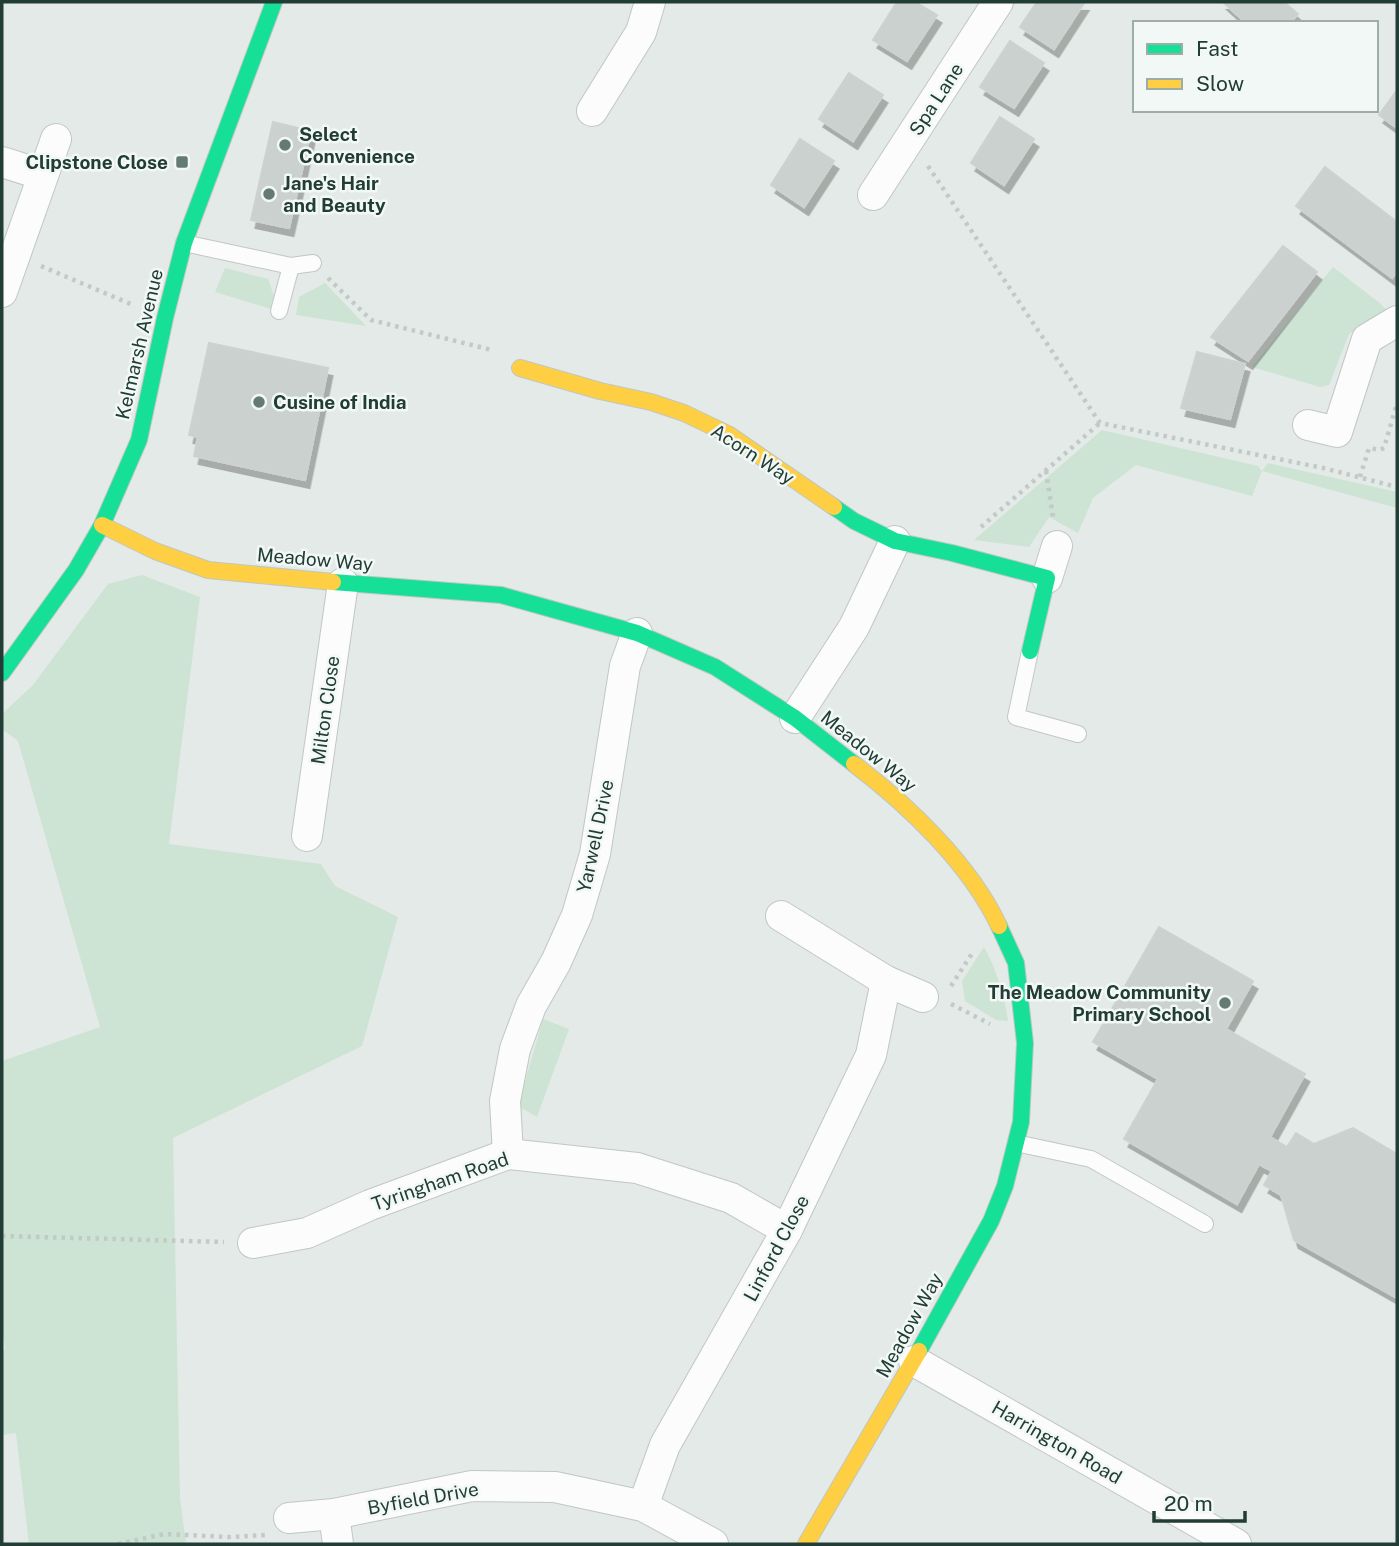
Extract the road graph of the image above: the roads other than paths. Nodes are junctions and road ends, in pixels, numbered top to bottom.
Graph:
1 (274, 2) edge
2 (650, 2) edge
3 (998, 2) edge
4 (592, 111) dead end
5 (56, 139) dead end
6 (2, 162) edge
7 (43, 175) junction
8 (873, 195) dead end
9 (184, 243) junction
10 (313, 263) road end
11 (291, 265) junction
12 (2, 292) edge
13 (279, 311) dead end
14 (1397, 321) edge
15 (520, 368) road end
16 (1308, 425) dead end
17 (102, 525) junction
18 (895, 541) junction
19 (1057, 546) road end
20 (1047, 578) junction
21 (343, 583) junction
22 (637, 633) junction
23 (1030, 651) joint
24 (2, 673) edge
25 (795, 718) junction
26 (1079, 734) dead end
27 (307, 836) dead end
28 (782, 916) dead end
29 (886, 981) junction
30 (932, 999) road end
31 (1016, 1143) junction
32 (508, 1154) junction
33 (1205, 1224) dead end
34 (788, 1230) junction
35 (253, 1243) road end
36 (914, 1361) junction
37 (643, 1506) junction
38 (334, 1514) junction
39 (289, 1518) road end
40 (338, 1544) edge
41 (713, 1544) edge
42 (806, 1544) edge
43 (1236, 1544) edge

1 - 9 street, Kelmarsh Avenue
2 - 4 street
3 - 8 street, Spa Lane
5 - 7 street
6 - 7 street
7 - 12 street
9 - 11 lane
9 - 17 street, Kelmarsh Avenue
10 - 11 lane
11 - 13 lane
14 - 16 street
15 - 18 street, Acorn Way
17 - 21 street, Meadow Way
17 - 24 street, Kelmarsh Avenue
18 - 20 street, Acorn Way
18 - 25 street
19 - 20 street
20 - 23 street
21 - 22 street, Meadow Way
21 - 27 street, Milton Close
22 - 25 street, Meadow Way
22 - 32 street, Yarwell Drive
23 - 26 lane
25 - 31 street, Meadow Way
28 - 29 street
29 - 30 street
29 - 34 street, Linford Close
31 - 33 lane
31 - 36 street, Meadow Way
32 - 34 street, Tyringham Road
32 - 35 street, Tyringham Road
34 - 37 street, Linford Close
36 - 42 street, Meadow Way
36 - 43 street, Harrington Road
37 - 38 street, Byfield Drive
37 - 41 street, Byfield Drive
38 - 39 street, Byfield Drive
38 - 40 street

